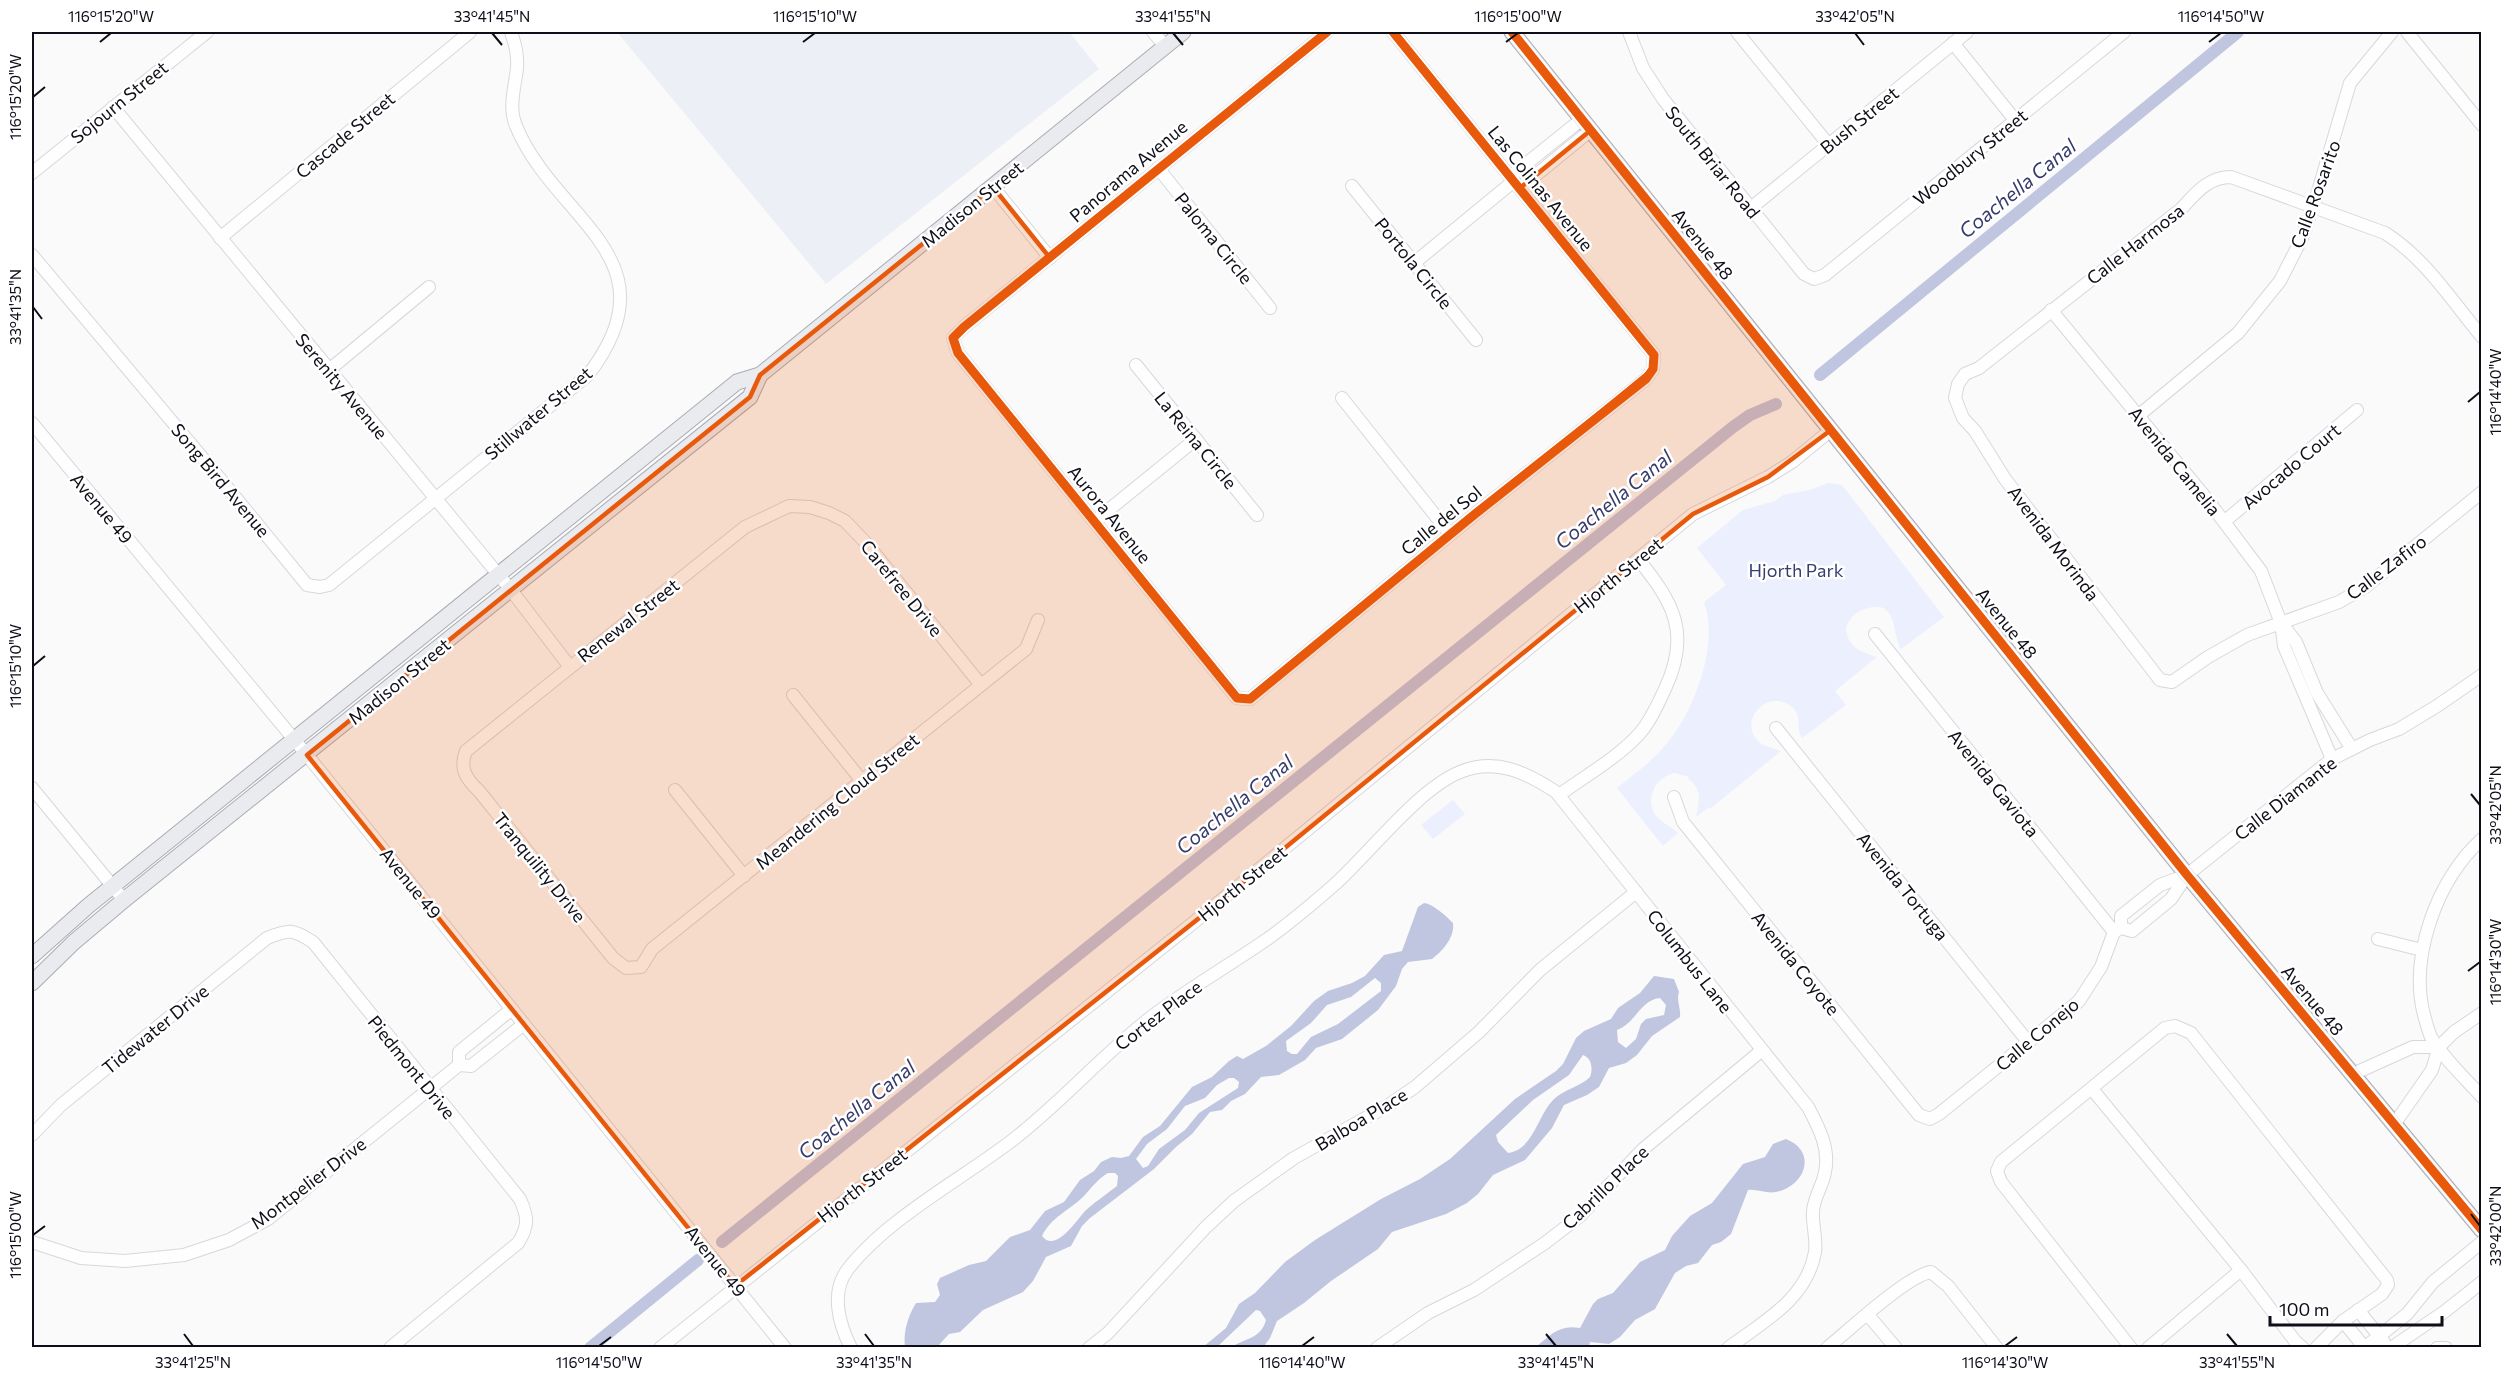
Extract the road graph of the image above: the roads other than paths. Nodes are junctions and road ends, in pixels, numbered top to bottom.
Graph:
1 (207, 32) edge
2 (470, 32) edge
3 (512, 32) edge
4 (1153, 32) edge
5 (1184, 32) edge
6 (1326, 32) edge
7 (1393, 32) edge
8 (1512, 32) edge
9 (1629, 32) edge
10 (1737, 32) edge
11 (1967, 32) edge
12 (2124, 32) edge
13 (2392, 32) edge
14 (2407, 32) edge
15 (1953, 43) junction
16 (1166, 46) junction
17 (113, 107) junction
18 (2015, 120) junction
19 (1586, 124) junction
20 (2481, 125) edge
21 (1828, 144) junction
22 (1158, 168) junction
23 (32, 173) edge
24 (1515, 182) junction
25 (1352, 186) dead end
26 (993, 187) junction
27 (1750, 208) junction
28 (2313, 208) junction
29 (220, 238) junction
30 (32, 255) edge
31 (1050, 258) junction
32 (1414, 263) junction
33 (1814, 279) joint
34 (429, 287) dead end
35 (1270, 308) dead end
36 (2051, 310) junction
37 (2481, 337) edge
38 (953, 338) joint
39 (1476, 340) dead end
40 (1136, 365) dead end
41 (1653, 369) joint
42 (329, 370) junction
43 (760, 375) junction
44 (1342, 398) dead end
45 (2357, 410) dead end
46 (2138, 416) junction
47 (32, 423) edge
48 (1831, 430) junction
49 (1196, 439) junction
50 (2481, 492) edge
51 (435, 499) junction
52 (810, 507) joint
53 (1257, 514) dead end
54 (1095, 521) junction
55 (2224, 521) junction
56 (1450, 534) junction
57 (1638, 559) junction
58 (497, 574) junction
59 (511, 590) junction
60 (1038, 620) dead end
61 (2281, 623) junction
62 (1875, 634) dead end
63 (570, 667) junction
64 (2481, 675) edge
65 (981, 686) junction
66 (793, 695) dead end
67 (1250, 699) joint
68 (2324, 704) junction
69 (2310, 710) junction
70 (1776, 728) dead end
71 (294, 740) junction
72 (2352, 749) junction
73 (307, 755) junction
74 (2331, 759) junction
75 (462, 761) joint
76 (1499, 766) joint
77 (862, 781) junction
78 (32, 788) edge
79 (675, 790) dead end
80 (1559, 795) junction
81 (1674, 797) dead end
82 (2481, 839) edge
83 (2187, 875) junction
84 (744, 876) junction
85 (112, 886) junction
86 (1636, 892) junction
87 (124, 900) junction
88 (2117, 930) junction
89 (285, 931) joint
90 (2378, 939) dead end
91 (2422, 950) junction
92 (32, 956) edge
93 (626, 968) joint
94 (32, 983) edge
95 (512, 1009) junction
96 (2481, 1013) edge
97 (524, 1024) junction
98 (478, 1036) junction
99 (2029, 1043) junction
100 (2439, 1047) junction
101 (491, 1051) junction
102 (1761, 1051) junction
103 (459, 1065) junction
104 (2353, 1074) junction
105 (429, 1088) junction
106 (2092, 1089) junction
107 (2481, 1097) edge
108 (1930, 1119) joint
109 (2395, 1123) junction
110 (32, 1135) edge
111 (2481, 1230) edge
112 (32, 1242) edge
113 (2481, 1242) edge
114 (2241, 1270) junction
115 (2481, 1282) edge
116 (735, 1286) junction
117 (2358, 1310) junction
118 (2407, 1314) junction
119 (1868, 1315) junction
120 (2343, 1321) junction
121 (2418, 1328) junction
122 (2379, 1336) junction
123 (390, 1347) edge
124 (660, 1347) edge
125 (785, 1347) edge
126 (851, 1347) edge
127 (1089, 1347) edge
128 (1377, 1347) edge
129 (1728, 1347) edge
130 (1827, 1347) edge
131 (1896, 1347) edge
132 (1997, 1347) edge
133 (2131, 1347) edge
134 (2148, 1347) edge
135 (2303, 1347) edge
136 (2316, 1347) edge
137 (2364, 1347) edge
138 (2390, 1347) edge
139 (2437, 1347) edge
140 (2446, 1347) edge

1 - 17 street, Sojourn Street
2 - 29 street, Cascade Street
3 - 51 street, Stillwater Street
4 - 16 street
5 - 16 main road, Madison Street
6 - 22 street, Panorama Avenue
7 - 24 street, Las Colinas Avenue
8 - 19 main road, Avenue 48
9 - 27 street, South Briar Road
10 - 21 street
11 - 15 street, Bush Street
12 - 18 street, Woodbury Street
13 - 28 street, Calle Rosarito
14 - 20 street
15 - 18 street
15 - 21 street, Bush Street
16 - 26 main road, Madison Street
17 - 23 street, Sojourn Street
17 - 29 street, Serenity Avenue
18 - 33 street, Woodbury Street
19 - 24 street
19 - 48 main road, Avenue 48
21 - 27 street, Bush Street
22 - 31 street, Panorama Avenue
22 - 35 street, Paloma Circle
24 - 32 street
24 - 41 street, Las Colinas Avenue
25 - 32 street, Portola Circle
26 - 31 street
26 - 43 main road, Madison Street
27 - 33 street, South Briar Road
28 - 36 street, Calle Harmosa
28 - 37 street
28 - 46 street, Calle Rosarito
29 - 42 street, Serenity Avenue
30 - 51 street, Song Bird Avenue
31 - 38 street, Panorama Avenue
32 - 39 street, Portola Circle
34 - 42 street
36 - 46 street, Avenida Camelia
36 - 61 street, Avenida Morinda
38 - 54 street, Aurora Avenue
40 - 49 street, La Reina Circle
41 - 56 street, Calle del Sol
42 - 51 street, Serenity Avenue
43 - 58 main road, Madison Street
43 - 59 main road, Madison Street
44 - 56 street
45 - 55 street, Avocado Court
46 - 55 street, Avenida Camelia
47 - 71 street, Avenue 49
48 - 57 street, Hjorth Street
48 - 83 main road, Avenue 48
49 - 53 street, La Reina Circle
49 - 54 street
50 - 61 street, Calle Zafiro
51 - 58 street, Serenity Avenue
52 - 63 street, Renewal Street
52 - 65 street, Carefree Drive
54 - 67 street, Aurora Avenue
55 - 61 street, Avenida Camelia
56 - 67 street, Calle del Sol
57 - 80 street
57 - 116 street, Hjorth Street
58 - 59 street, Serenity Avenue
58 - 71 main road, Madison Street
59 - 63 street, Serenity Avenue
59 - 73 main road, Madison Street
60 - 65 street, Meandering Cloud Street
61 - 68 street, Avenida Camelia
61 - 69 street, Avenida Camelia
62 - 88 street, Avenida Gaviota
63 - 75 street, Renewal Street
64 - 72 street, Calle Diamante
65 - 77 street, Meandering Cloud Street
66 - 77 street
68 - 69 street
68 - 72 street, Avenida Camelia
69 - 74 street, Avenida Camelia
70 - 99 street, Avenida Tortuga
71 - 73 street, Avenue 49
71 - 85 main road, Madison Street
72 - 74 street, Calle Diamante
73 - 87 main road, Madison Street
73 - 95 street, Avenue 49
74 - 83 street, Calle Diamante
75 - 93 street, Tranquility Drive
76 - 80 street, Columbus Lane
76 - 126 street, Cortez Place
77 - 84 street, Meandering Cloud Street
78 - 85 street
79 - 84 street
80 - 86 street, Columbus Lane
81 - 108 street, Avenida Coyote
82 - 91 street
83 - 88 street, Calle Conejo
83 - 88 street
83 - 104 main road, Avenue 48
84 - 93 street, Meandering Cloud Street
85 - 87 street
85 - 92 main road, Madison Street
86 - 102 street, Columbus Lane
86 - 127 street, Balboa Place
87 - 94 main road, Madison Street
88 - 99 street, Calle Conejo
89 - 105 street, Piedmont Drive
89 - 110 street, Tidewater Drive
90 - 91 street
91 - 100 street
95 - 97 street, Avenue 49
95 - 98 street, Montpelier Drive
96 - 100 street
97 - 101 street, Montpelier Drive
97 - 116 street, Avenue 49
98 - 101 street
98 - 103 street, Montpelier Drive
99 - 108 street, Calle Conejo
100 - 104 street
100 - 107 street
100 - 109 street
101 - 103 street, Montpelier Drive
102 - 128 street, Cabrillo Place
102 - 129 street, Columbus Lane
103 - 105 street, Montpelier Drive
104 - 109 main road, Avenue 48
105 - 112 street, Montpelier Drive
105 - 123 street, Piedmont Drive
106 - 114 street
106 - 117 street
106 - 133 street
109 - 111 main road, Avenue 48
113 - 118 street
114 - 134 street
114 - 135 street
115 - 121 street
116 - 124 street, Hjorth Street
116 - 125 street, Avenue 49
117 - 120 street
117 - 122 street
118 - 121 street
118 - 122 street
119 - 130 street
119 - 131 street
119 - 132 street
120 - 136 street
120 - 137 street
121 - 138 street
122 - 137 street
122 - 138 street
139 - 140 street

